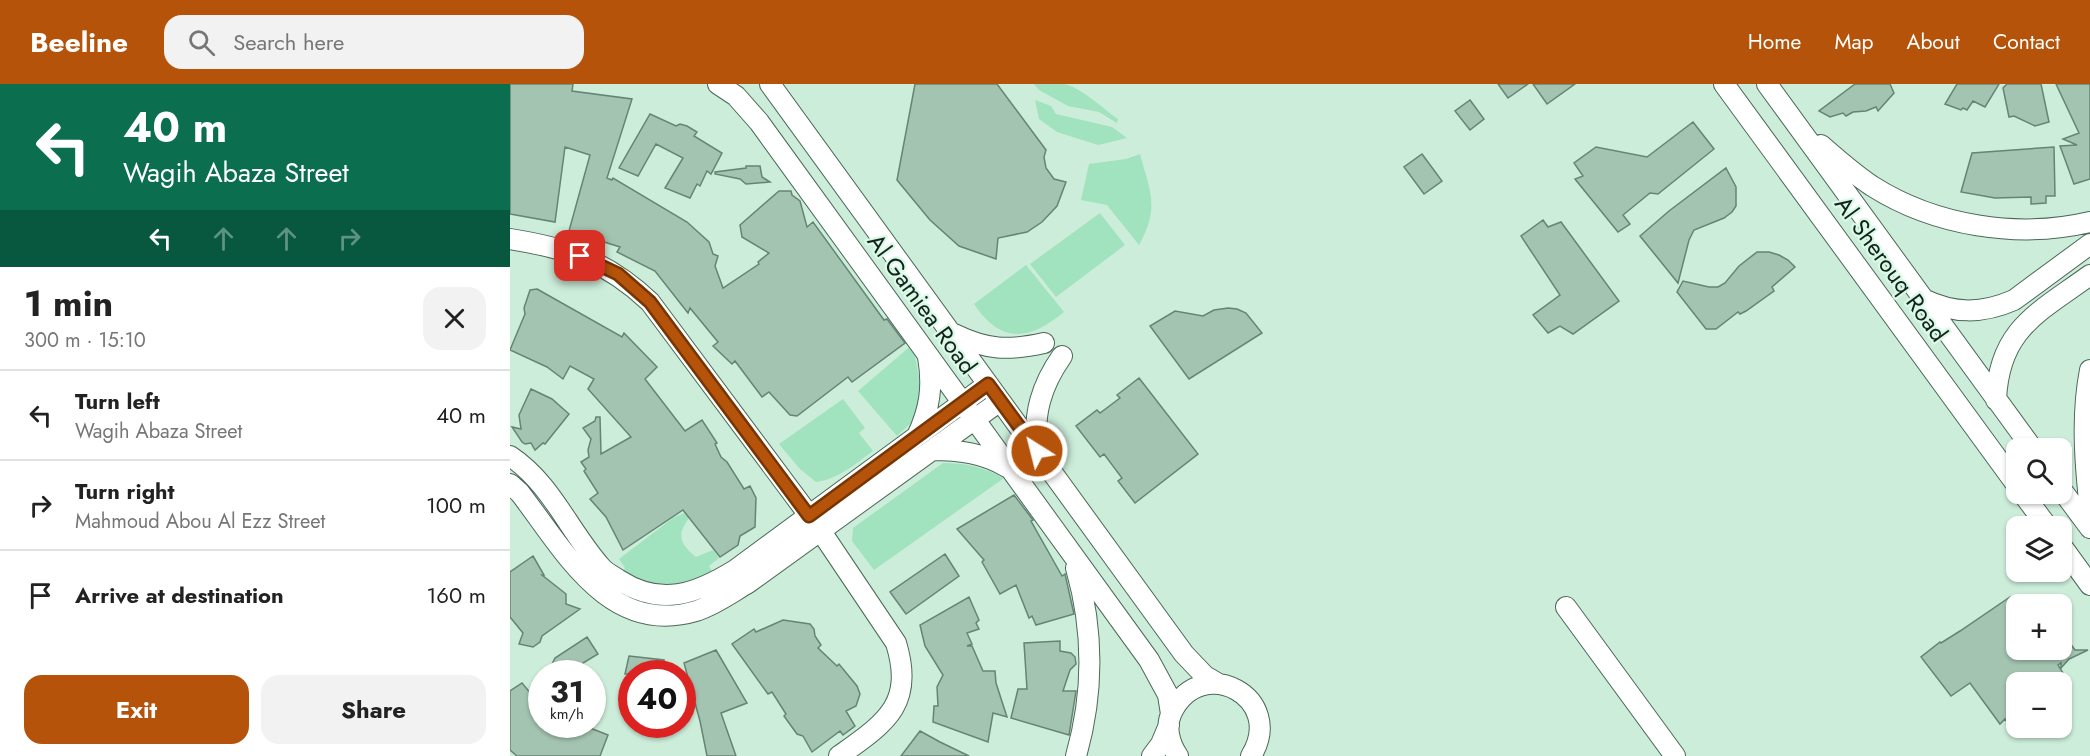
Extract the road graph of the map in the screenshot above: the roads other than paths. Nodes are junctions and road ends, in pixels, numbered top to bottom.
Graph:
1 (718, 84) edge
2 (770, 84) edge
3 (1724, 84) edge
4 (1767, 84) edge
5 (1793, 120) junction
6 (2090, 222) edge
7 (510, 239) edge
8 (2090, 244) edge
9 (2090, 275) edge
10 (1923, 299) junction
11 (952, 333) junction
12 (1044, 344) dead end
13 (927, 355) junction
14 (1062, 356) dead end
15 (2090, 370) edge
16 (988, 384) junction
17 (1996, 400) junction
18 (1000, 401) junction
19 (963, 403) junction
20 (975, 419) junction
21 (917, 436) junction
22 (2024, 438) edge
23 (932, 450) junction
24 (1037, 451) junction
25 (510, 456) edge
26 (1011, 470) junction
27 (2006, 470) edge
28 (510, 484) edge
29 (2072, 504) edge
30 (2090, 510) edge
31 (815, 523) junction
32 (2090, 528) edge
33 (1072, 554) junction
34 (2072, 560) edge
35 (2090, 585) edge
36 (1566, 607) dead end
37 (1217, 684) junction
38 (1170, 719) junction
39 (1256, 753) edge
40 (839, 756) edge
41 (1076, 756) edge
42 (1152, 756) edge
43 (1178, 756) edge
44 (1675, 756) edge

1 - 13 street, Al Gamiea Road
2 - 11 street, Al Gamiea Road
3 - 27 street, Al Sherouq Road
4 - 5 street, Al Sherouq Road
5 - 6 street
5 - 10 street, Al Sherouq Road
7 - 31 street
8 - 10 street
9 - 17 street
10 - 17 street, Al Sherouq Road
11 - 12 street
11 - 16 street, Al Gamiea Road
13 - 19 street, Al Gamiea Road
13 - 21 street
14 - 24 street
15 - 30 street
16 - 18 street, Al Gamiea Road
16 - 19 street
17 - 22 street, Al Sherouq Road
18 - 20 street
18 - 24 street, Al Gamiea Road
19 - 20 street, Al Gamiea Road
19 - 21 street
20 - 23 street
20 - 26 street, Al Gamiea Road
21 - 31 street
23 - 26 street
23 - 31 street
24 - 37 street, Al Gamiea Road
25 - 31 street
26 - 33 street, Al Gamiea Road
28 - 31 street
29 - 32 street
31 - 40 street
33 - 38 street, Al Gamiea Road
33 - 41 street
34 - 35 street
36 - 44 street
37 - 38 street
37 - 39 street, Al Gamiea Road
38 - 42 street
38 - 43 street, Al Gamiea Road

